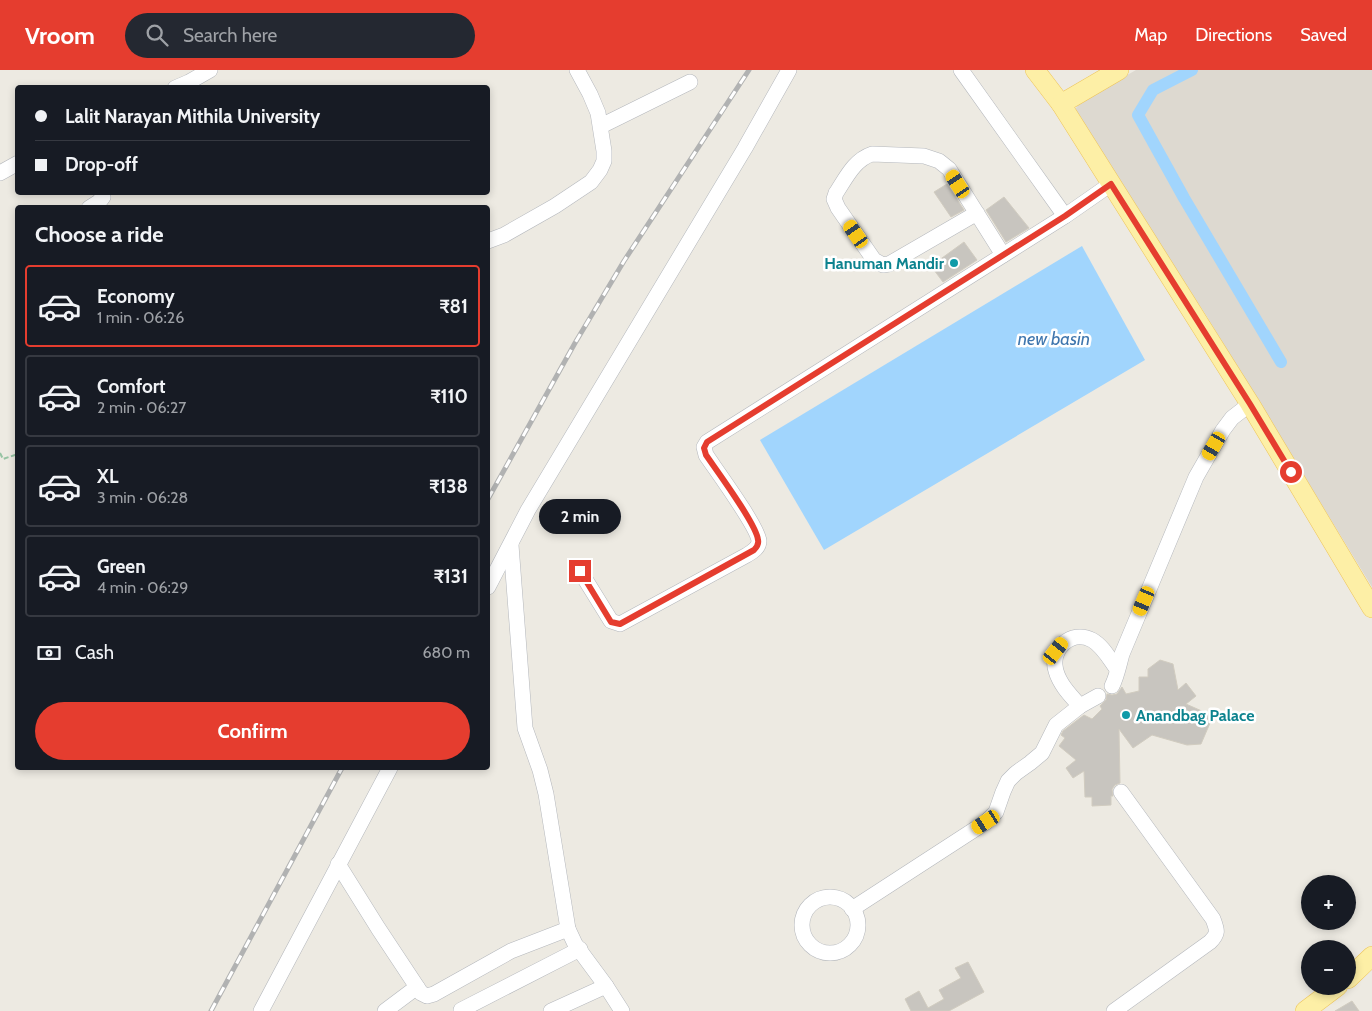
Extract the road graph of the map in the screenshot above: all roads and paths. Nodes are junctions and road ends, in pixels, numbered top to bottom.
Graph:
1 (210, 70) edge
2 (577, 70) edge
3 (789, 70) edge
4 (961, 70) edge
5 (1035, 70) edge
6 (1119, 70) edge
7 (690, 82) dead end
8 (182, 85) edge
9 (1060, 104) junction
10 (600, 126) junction
11 (15, 165) edge
12 (0, 173) edge
13 (1111, 184) junction
14 (102, 195) edge
15 (94, 205) edge
16 (977, 213) junction
17 (1065, 216) junction
18 (490, 240) edge
19 (1003, 255) junction
20 (1250, 404) junction
21 (0, 453) edge
22 (15, 455) edge
23 (511, 544) junction
24 (580, 571) dead end
25 (490, 583) edge
26 (1372, 608) edge
27 (1117, 669) junction
28 (1112, 686) dead end
29 (1098, 696) dead end
30 (1080, 706) junction
31 (389, 770) edge
32 (1120, 792) dead end
33 (338, 864) junction
34 (852, 909) dead end
35 (568, 929) junction
36 (580, 950) junction
37 (1372, 956) edge
38 (1356, 971) edge
39 (606, 986) junction
40 (417, 987) junction
41 (1326, 995) edge
42 (460, 1010) edge
43 (260, 1011) edge
44 (385, 1011) edge
45 (551, 1011) edge
46 (622, 1011) edge
47 (1114, 1011) edge
48 (1305, 1011) edge

1 - 8 street
2 - 10 street
3 - 23 street
4 - 17 street
5 - 9 main road
6 - 9 main road
7 - 10 street
9 - 13 main road
10 - 18 street
11 - 12 street
13 - 17 street
13 - 20 main road
14 - 15 street
16 - 16 street
16 - 19 street
17 - 19 street
19 - 24 street
20 - 26 main road
20 - 27 street
21 - 22 path
23 - 25 street
23 - 35 street
27 - 28 street
27 - 30 street
29 - 30 street
30 - 34 street
31 - 33 street
32 - 47 street
33 - 40 street
33 - 43 street
35 - 36 street
35 - 40 street
36 - 39 street
36 - 42 street
37 - 38 main road
39 - 45 street
39 - 46 street
40 - 44 street
41 - 48 main road

